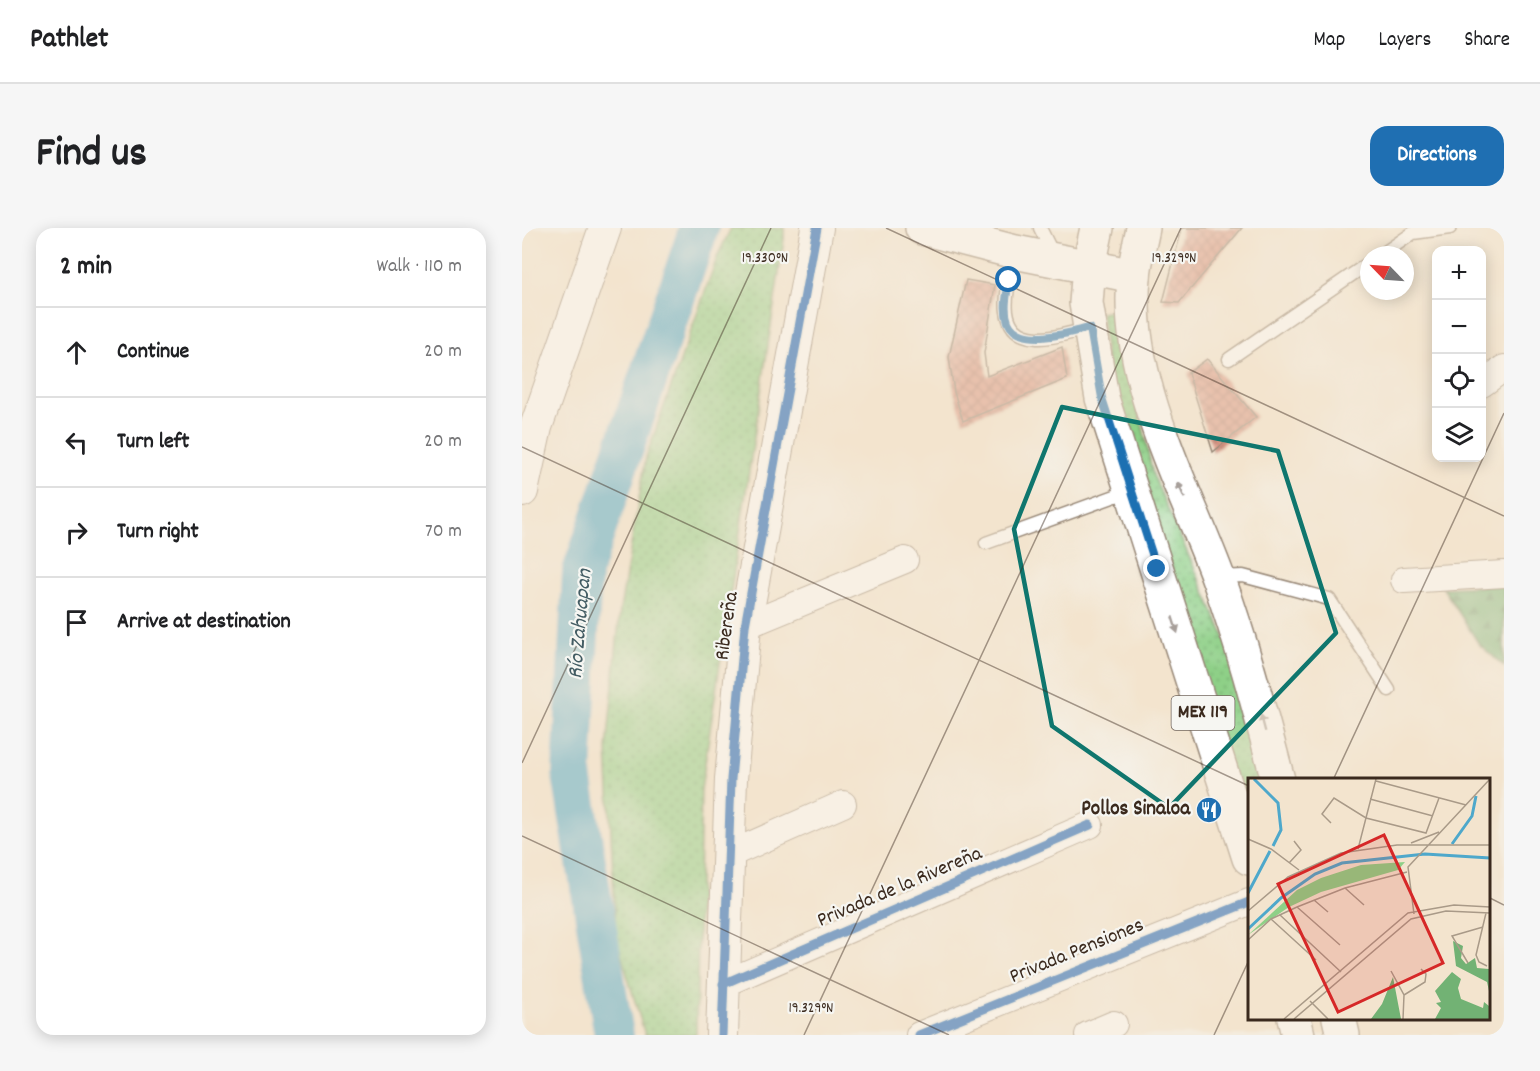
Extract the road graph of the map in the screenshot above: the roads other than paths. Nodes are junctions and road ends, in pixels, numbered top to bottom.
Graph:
1 (606, 228) edge
2 (817, 228) edge
3 (922, 228) edge
4 (1040, 228) edge
5 (1097, 228) edge
6 (1143, 228) edge
7 (1450, 228) edge
8 (1394, 246) edge
9 (1015, 252) junction
10 (1056, 259) junction
11 (1089, 266) junction
12 (1360, 269) edge
13 (1134, 276) junction
14 (1090, 328) junction
15 (1229, 359) dead end
16 (1504, 368) edge
17 (1486, 381) edge
18 (529, 421) edge
19 (1132, 490) junction
20 (522, 491) edge
21 (986, 543) dead end
22 (905, 560) dead end
23 (1504, 574) edge
24 (1218, 577) junction
25 (1404, 580) dead end
26 (745, 626) junction
27 (1389, 690) dead end
28 (1277, 778) edge
29 (843, 804) dead end
30 (1090, 825) dead end
31 (728, 855) junction
32 (1248, 855) edge
33 (1248, 902) edge
34 (723, 984) junction
35 (1294, 1020) edge
36 (1339, 1020) edge
37 (1114, 1024) dead end
38 (722, 1035) edge
39 (919, 1035) edge
40 (1088, 1035) edge
41 (1298, 1035) edge
42 (1343, 1035) edge

1 - 18 street
2 - 26 street, Ribereña
3 - 9 main road
4 - 10 lane
5 - 11 main road, MEX 119
6 - 13 main road, MEX 119
7 - 8 lane
9 - 10 main road
9 - 14 lane
10 - 11 main road
11 - 13 main road
11 - 14 main road, MEX 119
12 - 15 lane
24 -> 13 main road, MEX 119
14 - 19 main road, MEX 119
16 - 17 street
18 - 20 street
19 - 21 lane
19 -> 32 main road, MEX 119
22 - 26 street
23 - 25 street
24 - 27 lane
28 -> 24 main road, MEX 119
26 - 31 street, Ribereña
29 - 31 street
30 - 34 street, Privada de la Rivereña
31 - 34 street, Ribereña
33 - 39 street, Privada Pensiones
34 - 38 street, Ribereña
35 - 41 main road
36 - 42 main road
37 - 40 street

